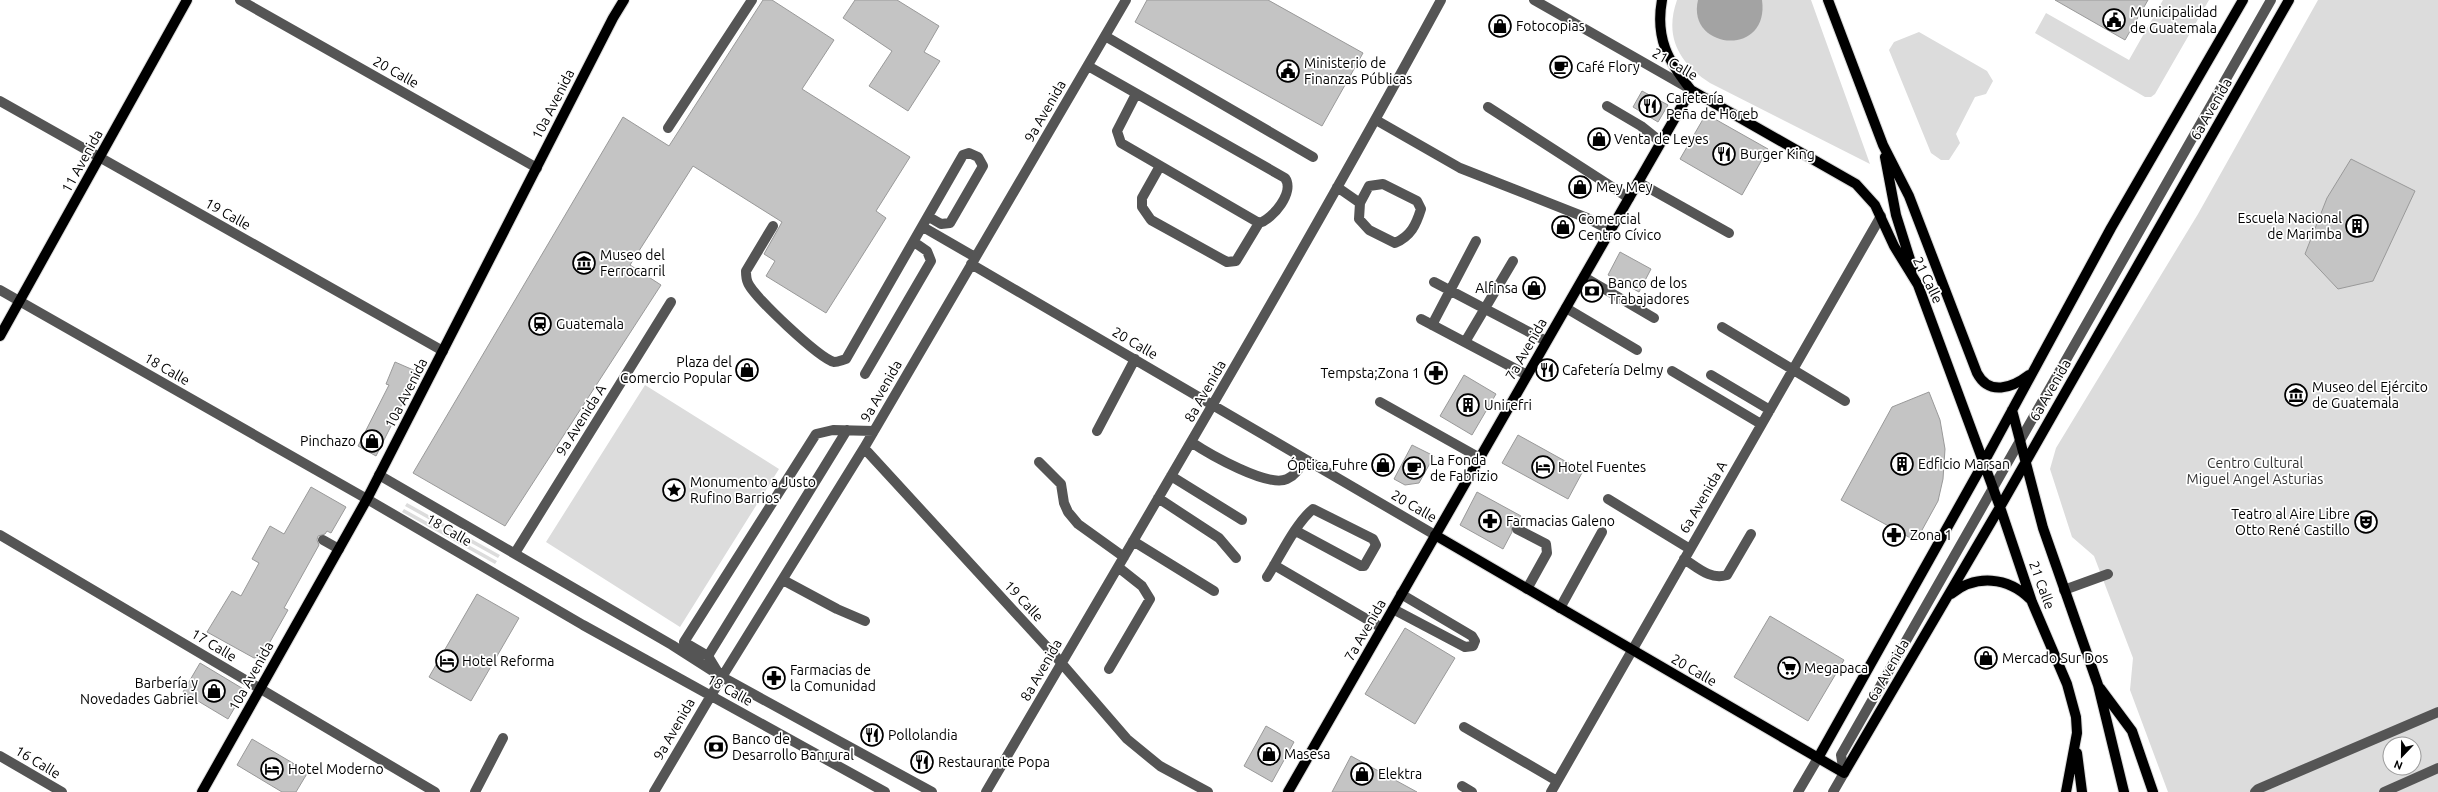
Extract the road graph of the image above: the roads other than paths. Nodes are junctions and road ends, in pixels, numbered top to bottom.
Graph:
1 (187, 0) edge
2 (240, 0) edge
3 (618, 0) edge
4 (624, 0) edge
5 (752, 0) edge
6 (1126, 0) edge
7 (1441, 0) edge
8 (1534, 0) edge
9 (1662, 0) edge
10 (1828, 0) edge
11 (2243, 0) edge
12 (2271, 0) edge
13 (2289, 0) edge
14 (613, 18) junction
15 (1105, 36) junction
16 (1088, 66) junction
17 (1691, 90) junction
18 (1136, 94) junction
19 (0, 101) edge
20 (1607, 106) dead end
21 (1488, 107) dead end
22 (1376, 120) junction
23 (668, 128) dead end
24 (1661, 142) junction
25 (1883, 145) junction
26 (100, 158) junction
27 (1313, 158) dead end
28 (1160, 166) junction
29 (537, 168) junction
30 (1638, 182) junction
31 (1337, 187) junction
32 (1629, 198) junction
33 (1360, 203) junction
34 (1881, 216) junction
35 (928, 217) junction
36 (1259, 224) junction
37 (774, 226) dead end
38 (923, 227) junction
39 (1610, 230) junction
40 (1729, 233) dead end
41 (1476, 241) dead end
42 (914, 242) junction
43 (973, 260) junction
44 (1513, 261) dead end
45 (1584, 277) junction
46 (1434, 282) dead end
47 (1918, 285) junction
48 (0, 290) edge
49 (1450, 291) junction
50 (20, 302) junction
51 (671, 302) dead end
52 (1566, 308) junction
53 (1485, 309) junction
54 (1654, 318) dead end
55 (1421, 319) dead end
56 (1432, 325) junction
57 (1722, 327) dead end
58 (0, 336) edge
59 (1465, 342) junction
60 (1546, 342) junction
61 (1637, 350) dead end
62 (443, 351) junction
63 (1136, 359) junction
64 (1793, 370) junction
65 (1672, 371) dead end
66 (2032, 373) junction
67 (865, 374) dead end
68 (1527, 375) junction
69 (1711, 375) dead end
70 (1845, 401) dead end
71 (1380, 402) dead end
72 (1213, 405) junction
73 (1770, 410) junction
74 (2012, 410) junction
75 (1761, 424) junction
76 (847, 430) junction
77 (874, 431) junction
78 (1097, 431) dead end
79 (2020, 440) junction
80 (1191, 442) junction
81 (864, 448) junction
82 (1480, 458) junction
83 (1305, 459) junction
84 (2026, 461) junction
85 (1039, 462) dead end
86 (1984, 462) junction
87 (379, 475) junction
88 (1171, 476) junction
89 (1993, 487) junction
90 (1158, 498) junction
91 (1608, 498) dead end
92 (367, 499) junction
93 (2000, 507) junction
94 (1242, 520) dead end
95 (1517, 529) dead end
96 (1296, 531) junction
97 (1602, 532) dead end
98 (1751, 534) dead end
99 (0, 535) edge
100 (1436, 535) junction
101 (323, 540) dead end
102 (1133, 541) junction
103 (339, 549) junction
104 (1690, 549) junction
105 (515, 554) junction
106 (1124, 557) junction
107 (1236, 558) dead end
108 (1684, 559) junction
109 (1274, 566) junction
110 (1118, 567) junction
111 (2108, 574) dead end
112 (1267, 577) dead end
113 (783, 580) junction
114 (1527, 588) junction
115 (2064, 590) junction
116 (1214, 591) dead end
117 (1401, 594) junction
118 (1947, 597) junction
119 (2032, 602) junction
120 (1560, 608) junction
121 (1393, 609) junction
122 (865, 621) dead end
123 (1382, 628) junction
124 (1632, 650) junction
125 (708, 656) junction
126 (1061, 664) junction
127 (1109, 669) dead end
128 (722, 677) junction
129 (2098, 685) junction
130 (260, 688) junction
131 (710, 695) junction
132 (2438, 712) edge
133 (1464, 727) dead end
134 (503, 738) dead end
135 (2076, 747) junction
136 (0, 756) edge
137 (1818, 758) junction
138 (2438, 768) edge
139 (1844, 773) junction
140 (1557, 781) junction
141 (1462, 786) dead end
142 (62, 792) edge
143 (202, 792) edge
144 (435, 792) edge
145 (475, 792) edge
146 (654, 792) edge
147 (885, 792) edge
148 (932, 792) edge
149 (986, 792) edge
150 (1208, 792) edge
151 (1288, 792) edge
152 (1472, 792) edge
153 (1551, 792) edge
154 (1798, 792) edge
155 (1833, 792) edge
156 (2066, 792) edge
157 (2082, 792) edge
158 (2124, 792) edge
159 (2153, 792) edge
160 (2255, 792) edge
161 (2384, 792) edge

1 - 26 main road, 11 Avenida
2 - 29 street, 20 Calle
3 - 14 main road
4 - 14 main road, 10a Avenida
5 - 23 street
6 - 15 street, 9a Avenida
7 - 22 street, 8a Avenida
8 - 17 street, 21 Calle
9 - 17 main road
10 - 25 main road, 21 Calle
11 - 66 main road, 6a Avenida
12 - 79 street
13 - 84 main road, 6a Avenida
14 - 29 main road, 10a Avenida
15 - 16 street, 9a Avenida
15 - 27 street
16 - 18 street
16 - 43 street, 9a Avenida
17 - 24 main road, 7a Avenida
17 - 34 main road, 21 Calle
18 - 28 street
18 - 36 street
19 - 26 street, 19 Calle
20 - 24 street
21 - 32 street
22 - 31 street, 8a Avenida
22 - 39 street
24 - 30 main road, 7a Avenida
25 - 47 main road
25 - 66 main road, 21 Calle
26 - 50 main road, 11 Avenida
26 - 62 street, 19 Calle
28 - 36 street
28 - 36 street
29 - 62 main road, 10a Avenida
30 - 32 main road, 7a Avenida
30 - 40 street
31 - 33 street
31 - 72 street, 8a Avenida
32 - 39 main road, 7a Avenida
33 - 33 street
34 - 47 main road, 21 Calle
34 - 64 street, 6a Avenida A
35 - 35 street
35 - 38 street
37 - 42 street
38 - 42 street
38 - 43 street, 20 Calle
39 - 45 main road, 7a Avenida
41 - 49 street
42 - 67 street
43 - 63 street, 20 Calle
43 - 77 street, 9a Avenida
44 - 53 street
45 - 52 main road, 7a Avenida
45 - 54 street
46 - 49 street
47 - 86 main road, 21 Calle
48 - 50 street, 18 Calle
49 - 53 street
49 - 56 street
50 - 58 main road, 11 Avenida
50 - 92 street, 18 Calle
51 - 105 street, 9a Avenida A
52 - 60 main road, 7a Avenida
52 - 61 street
53 - 59 street
53 - 60 street
55 - 56 street
56 - 59 street
57 - 64 street
59 - 68 street
60 - 68 main road, 7a Avenida
62 - 87 main road, 10a Avenida
63 - 72 street, 20 Calle
63 - 78 street
64 - 70 street
64 - 73 street, 6a Avenida A
65 - 75 street
66 - 74 main road, 6a Avenida
68 - 82 main road, 7a Avenida
69 - 73 street
71 - 82 street
72 - 80 street, 8a Avenida
72 - 83 street, 20 Calle
73 - 75 street, 6a Avenida A
74 - 79 main road, 21 Calle
74 - 86 main road, 6a Avenida
75 - 104 street, 6a Avenida A
76 - 77 street
76 - 125 street
76 - 125 street
77 - 81 street, 9a Avenida
79 - 84 main road, 21 Calle
79 - 89 street
80 - 83 street
80 - 88 street, 8a Avenida
81 - 113 street, 9a Avenida
81 - 126 street, 19 Calle
82 - 100 main road, 7a Avenida
83 - 100 street, 20 Calle
84 - 93 main road, 6a Avenida
84 - 115 main road, 21 Calle
85 - 106 street
86 - 89 main road, 21 Calle
86 - 137 main road, 6a Avenida
87 - 92 main road, 10a Avenida
87 - 105 street, 18 Calle
88 - 90 street, 8a Avenida
88 - 94 street
89 - 93 main road, 21 Calle
89 - 139 street
90 - 102 street, 8a Avenida
90 - 107 street
91 - 104 street
92 - 103 main road, 10a Avenida
92 - 131 street, 18 Calle
93 - 118 main road, 6a Avenida
93 - 119 main road, 21 Calle
95 - 114 street
96 - 96 street
96 - 109 street
97 - 120 street
98 - 108 street
99 - 130 street, 17 Calle
100 - 114 main road, 20 Calle
100 - 117 main road, 7a Avenida
101 - 103 street
102 - 106 street, 8a Avenida
102 - 116 street
103 - 130 main road, 10a Avenida
104 - 108 street, 6a Avenida A
105 - 128 street, 18 Calle
106 - 110 street, 8a Avenida
108 - 124 street, 6a Avenida A
109 - 112 street
109 - 123 street
110 - 126 street, 8a Avenida
110 - 127 street
111 - 115 street
113 - 122 street
113 - 128 street, 9a Avenida
114 - 120 main road, 20 Calle
115 - 129 main road, 21 Calle
117 - 121 main road, 7a Avenida
117 - 121 street
118 - 119 main road
118 - 139 main road, 6a Avenida
119 - 135 main road, 21 Calle
120 - 124 main road, 20 Calle
121 - 123 main road, 7a Avenida
123 - 151 main road, 7a Avenida
124 - 137 main road, 20 Calle
124 - 140 street, 6a Avenida A
125 - 128 street
126 - 149 street, 8a Avenida
126 - 150 street, 19 Calle
128 - 131 street, 9a Avenida
128 - 148 street, 18 Calle
129 - 158 main road, 21 Calle
129 - 159 main road
130 - 143 main road, 10a Avenida
130 - 144 street, 17 Calle
131 - 146 street, 9a Avenida
131 - 147 street, 18 Calle
132 - 160 street
133 - 140 street
134 - 145 street
135 - 156 main road
135 - 157 main road
136 - 142 street, 16 Calle
137 - 139 main road, 20 Calle
137 - 154 street, 6a Avenida
138 - 161 street
139 - 155 street, 6a Avenida
140 - 153 street, 6a Avenida A
141 - 152 street

